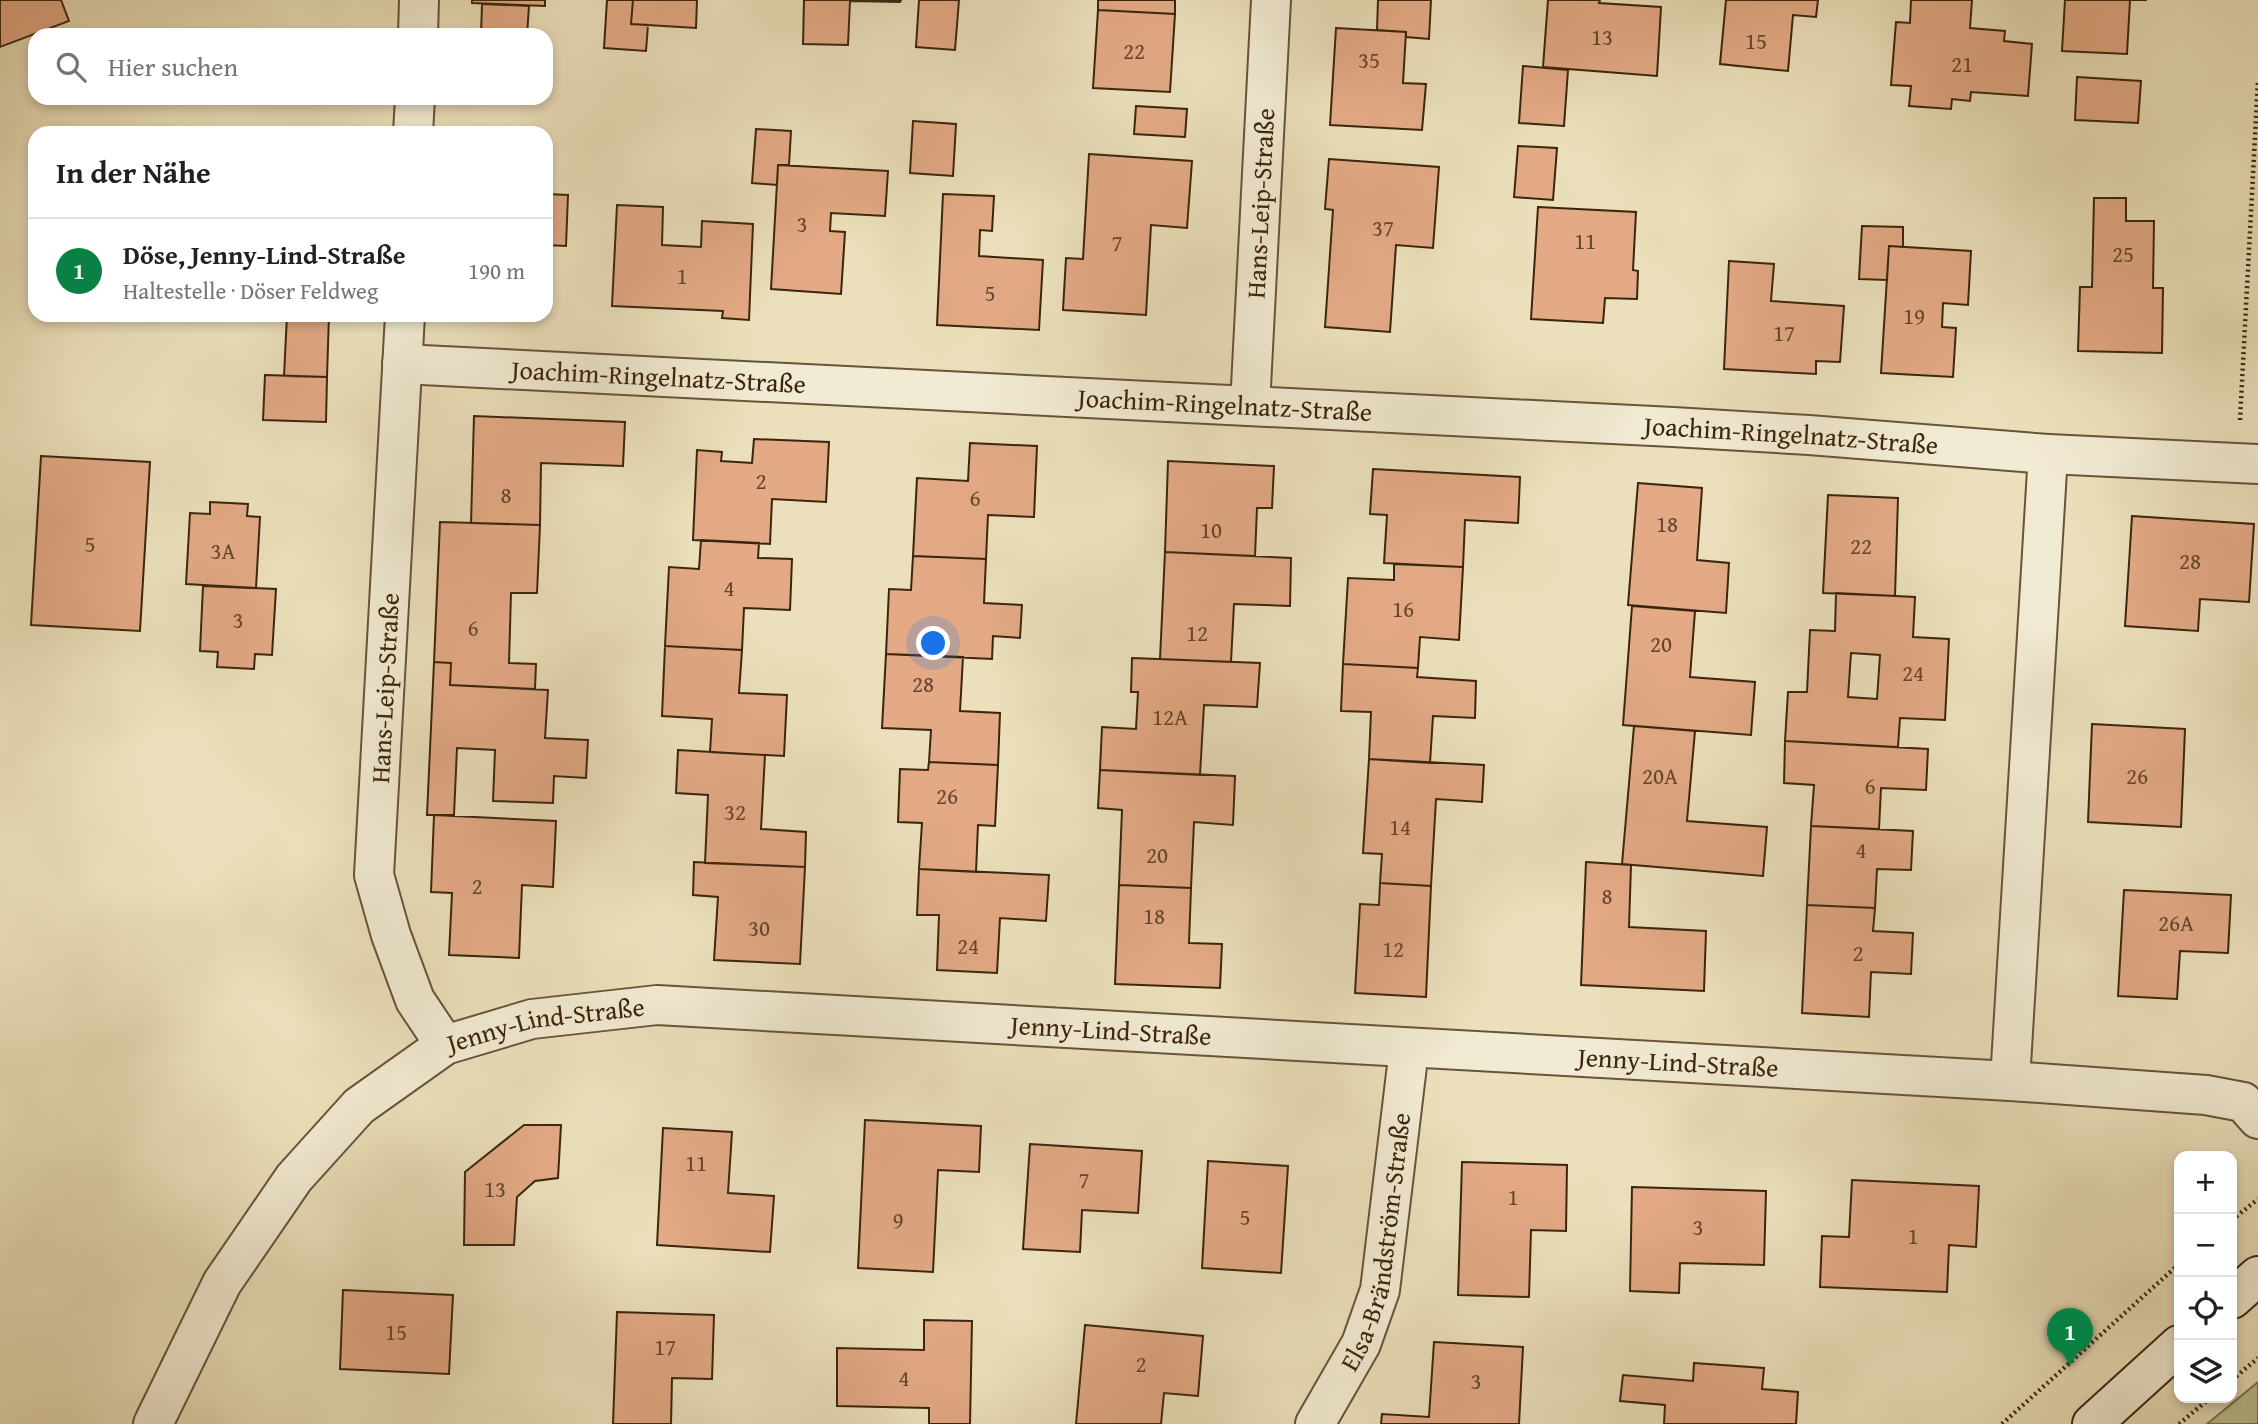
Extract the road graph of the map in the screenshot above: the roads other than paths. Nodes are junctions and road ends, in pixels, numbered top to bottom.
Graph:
1 (419, 0) edge
2 (1271, 0) edge
3 (418, 28) edge
4 (415, 105) edge
5 (413, 126) edge
6 (405, 322) edge
7 (402, 364) junction
8 (1250, 406) junction
9 (2048, 454) junction
10 (2248, 463) edge
11 (445, 1045) junction
12 (1409, 1049) junction
13 (2010, 1082) junction
14 (2258, 1119) edge
15 (2258, 1276) edge
16 (2237, 1295) edge
17 (2174, 1350) edge
18 (153, 1424) edge
19 (1315, 1424) edge
20 (2092, 1424) edge

1 - 3 street
2 - 8 street, Hans-Leip-Straße
4 - 5 street
6 - 7 street, Hans-Leip-Straße
7 - 8 street, Joachim-Ringelnatz-Straße
7 - 11 street, Hans-Leip-Straße
8 - 9 street, Joachim-Ringelnatz-Straße
9 - 10 street, Joachim-Ringelnatz-Straße
9 - 13 street
11 - 12 street, Jenny-Lind-Straße
11 - 18 street, Jenny-Lind-Straße
12 - 13 street, Jenny-Lind-Straße
12 - 19 street, Elsa-Brändström-Straße
13 - 14 street, Jenny-Lind-Straße
15 - 16 street
17 - 20 street

